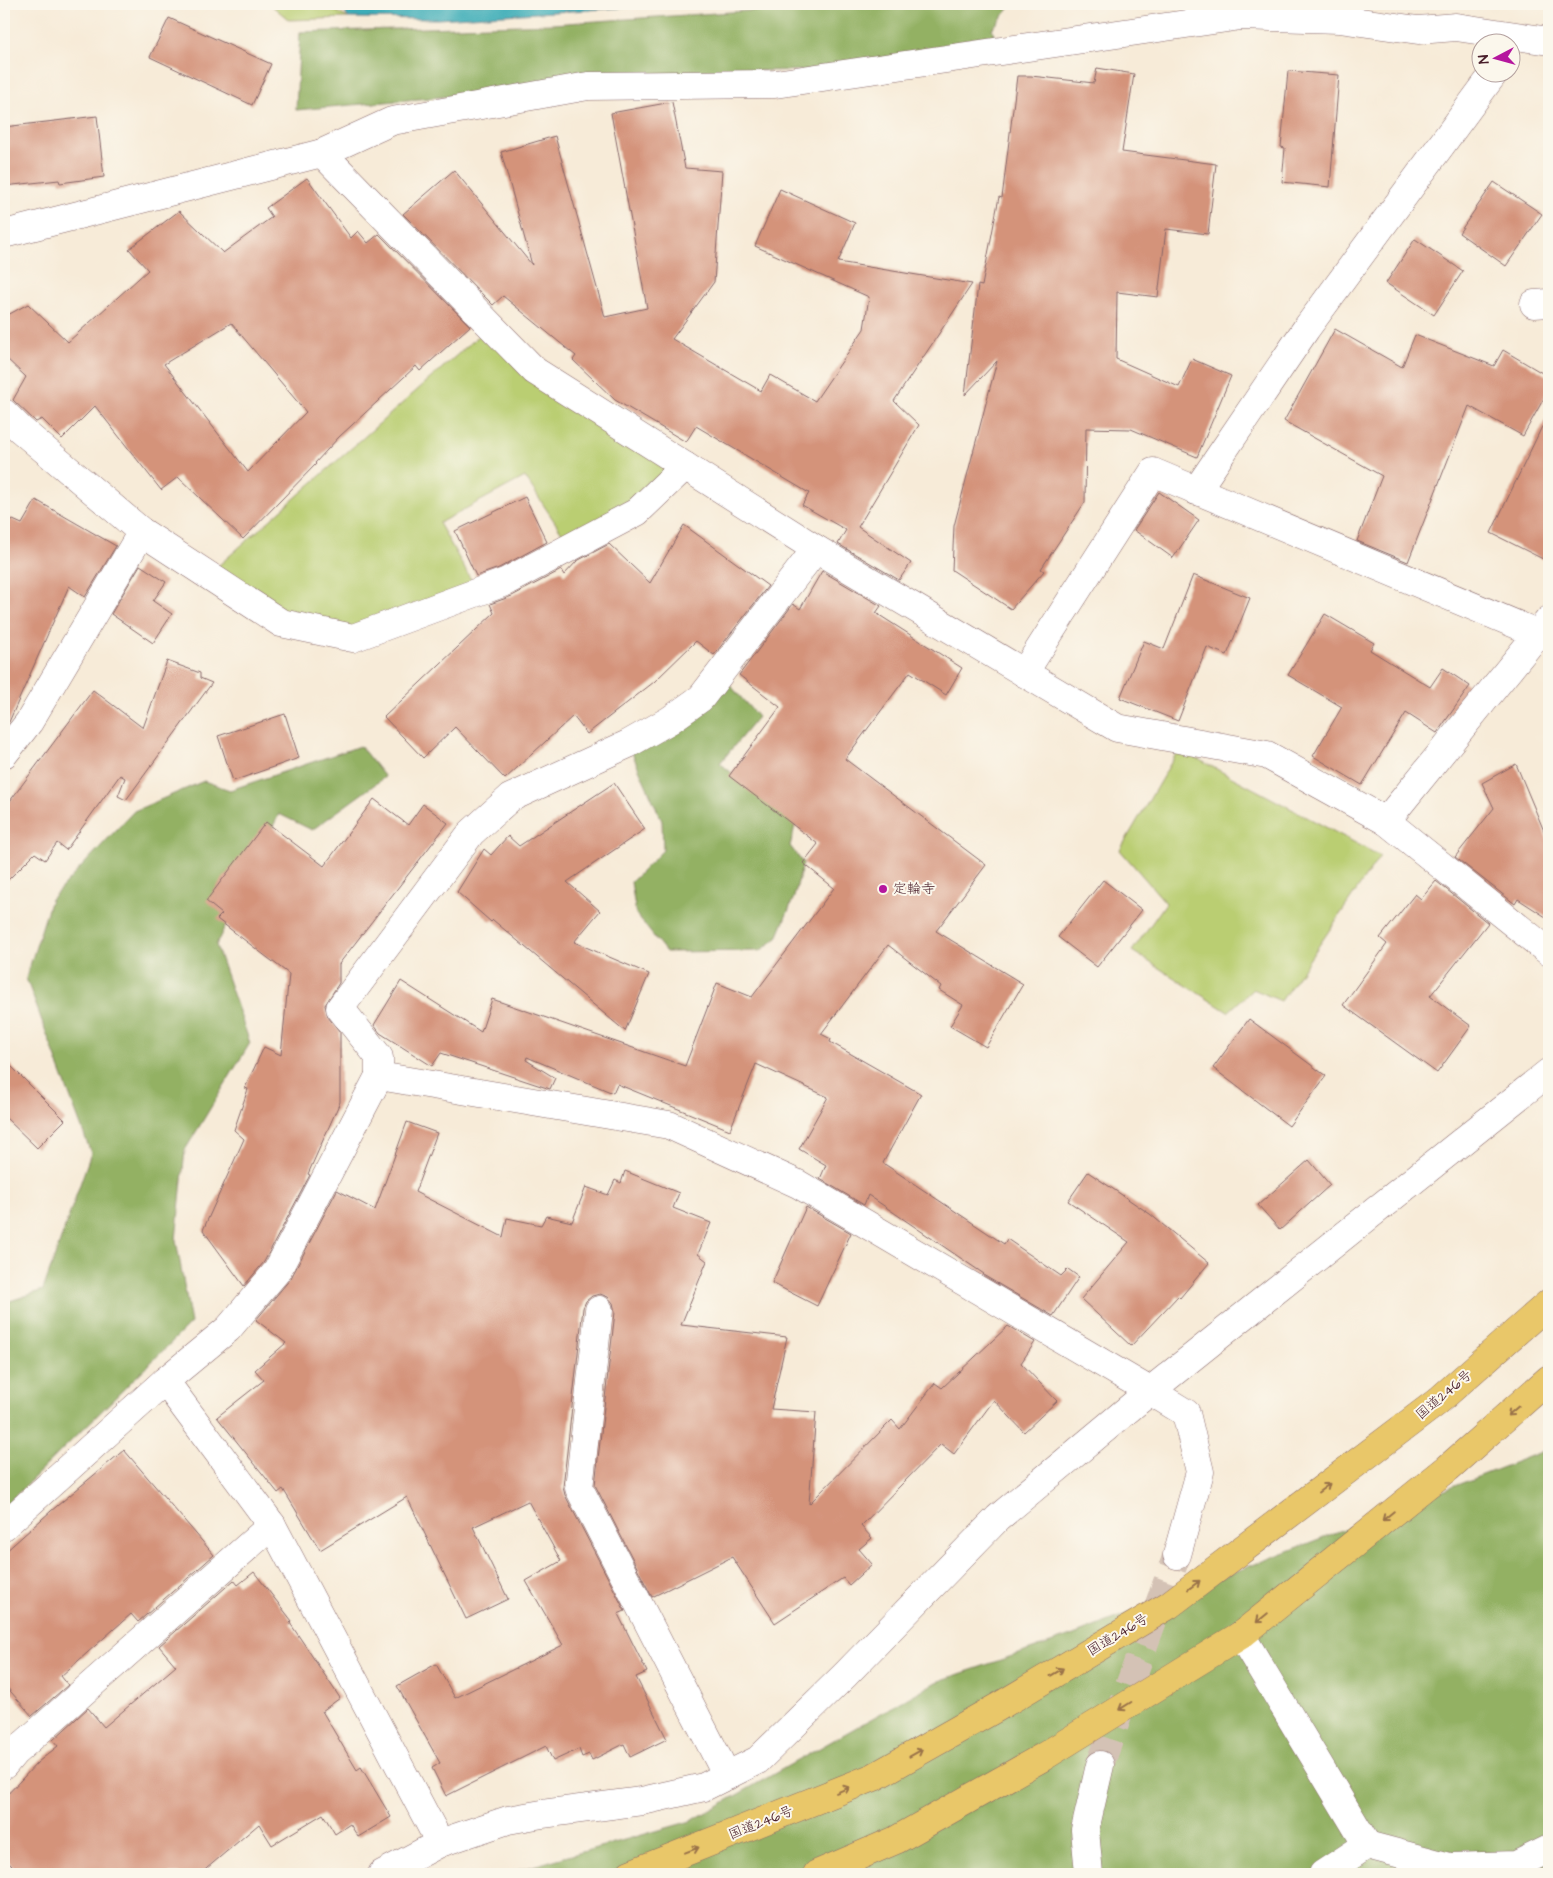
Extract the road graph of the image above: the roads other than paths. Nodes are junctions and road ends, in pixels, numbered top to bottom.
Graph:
1 (1472, 32) edge
2 (1549, 41) edge
3 (1520, 44) edge
4 (1488, 82) edge
5 (322, 152) junction
6 (4, 234) edge
7 (4, 413) edge
8 (684, 466) junction
9 (1196, 491) junction
10 (142, 532) junction
11 (816, 549) junction
12 (1544, 627) edge
13 (1024, 673) junction
14 (4, 754) edge
15 (1386, 821) junction
16 (1549, 952) edge
17 (1549, 1072) edge
18 (379, 1076) junction
19 (1549, 1303) edge
20 (598, 1310) dead end
21 (1549, 1379) edge
22 (165, 1381) junction
23 (1150, 1391) junction
24 (272, 1525) junction
25 (4, 1526) edge
26 (1177, 1555) tunnel mouth
27 (1241, 1635) junction
28 (4, 1765) edge
29 (1100, 1765) tunnel mouth
30 (727, 1776) junction
31 (440, 1843) junction
32 (1367, 1845) junction
33 (1549, 1849) edge
34 (382, 1874) edge
35 (630, 1874) edge
36 (817, 1874) edge
37 (1089, 1874) edge
38 (1322, 1874) edge

1 - 5 street
2 - 3 street
4 - 9 street
5 - 6 street
5 - 8 street
7 - 10 street
8 - 10 street
8 - 11 street
9 - 12 street
9 - 13 street
10 - 14 street
11 - 13 street
11 - 18 street
12 - 15 street
13 - 15 street
15 - 16 street
17 - 23 street
18 - 22 street
18 - 23 street
35 -> 19 highway, 国道246号
20 - 30 street
21 -> 27 highway
22 - 24 street
22 - 25 street
23 - 26 street
23 - 30 street
24 - 28 street
24 - 31 street
27 - 32 street
27 -> 36 highway
29 - 37 street
30 - 31 street
31 - 34 street
32 - 33 street
32 - 38 street

